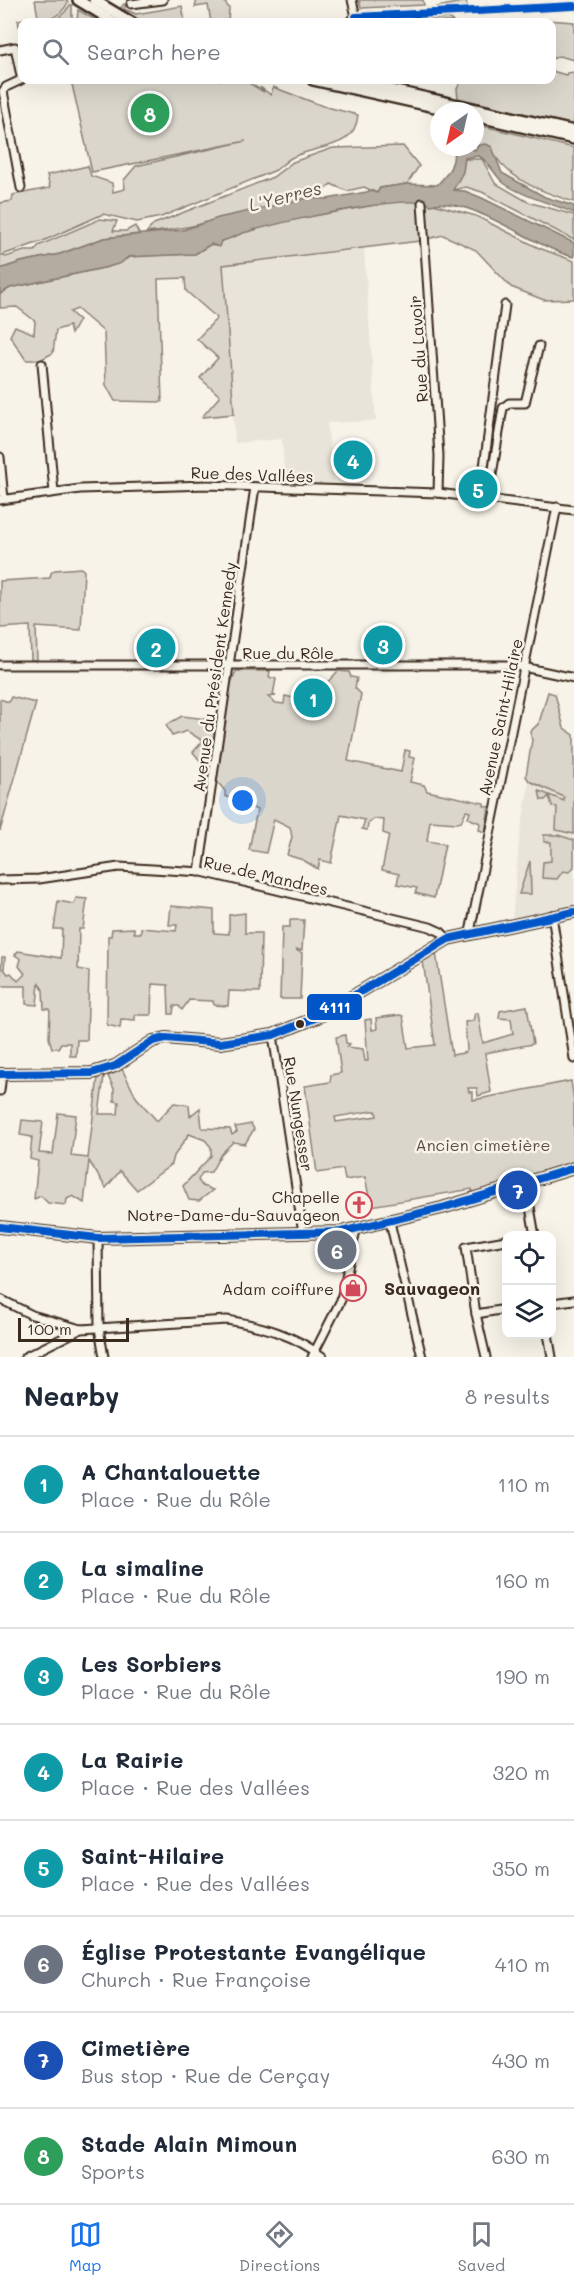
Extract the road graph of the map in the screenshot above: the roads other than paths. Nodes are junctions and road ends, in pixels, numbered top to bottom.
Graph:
1 (78, 0) edge
2 (94, 0) edge
3 (163, 0) edge
4 (352, 0) edge
5 (131, 4) dead end
6 (534, 4) edge
7 (574, 6) edge
8 (356, 17) joint
9 (107, 18) edge
10 (124, 18) edge
11 (0, 50) edge
12 (18, 62) edge
13 (18, 81) edge
14 (333, 84) edge
15 (362, 84) edge
16 (431, 102) edge
17 (430, 103) edge
18 (484, 114) edge
19 (484, 118) edge
20 (574, 131) edge
21 (574, 138) edge
22 (21, 188) dead end
23 (422, 203) dead end
24 (505, 305) dead end
25 (539, 346) dead end
26 (42, 364) dead end
27 (0, 457) edge
28 (255, 487) junction
29 (54, 492) junction
30 (438, 493) junction
31 (484, 498) junction
32 (2, 500) edge
33 (557, 507) junction
34 (574, 510) edge
35 (0, 665) edge
36 (229, 665) junction
37 (524, 666) junction
38 (574, 678) edge
39 (199, 872) junction
40 (0, 880) edge
41 (574, 912) edge
42 (552, 915) junction
43 (470, 932) junction
44 (448, 939) junction
45 (273, 1035) junction
46 (574, 1059) edge
47 (1, 1074) edge
48 (0, 1090) edge
49 (574, 1168) edge
50 (525, 1184) junction
51 (390, 1222) junction
52 (0, 1227) edge
53 (356, 1230) junction
54 (534, 1231) edge
55 (303, 1233) junction
56 (98, 1238) junction
57 (502, 1241) edge
58 (0, 1299) edge
59 (574, 1300) edge
60 (556, 1302) edge
61 (502, 1311) edge
62 (476, 1314) junction
63 (99, 1328) junction
64 (81, 1329) junction
65 (549, 1339) edge
66 (314, 1354) edge
67 (25, 1357) edge
68 (104, 1357) edge
69 (323, 1357) edge
70 (422, 1357) edge
71 (486, 1357) edge
72 (552, 1357) edge

1 - 9 street
2 - 10 street
3 - 5 street
4 - 8 street
6 - 7 street
6 - 8 street
11 - 12 street
13 - 22 street
14 - 17 street
15 - 16 street
18 - 20 street
19 - 21 street
23 - 30 street, Rue du Lavoir
24 - 31 street
25 - 31 street
26 - 29 street
27 - 32 street
28 - 29 street, Rue des Vallées
28 - 30 street, Rue des Vallées
28 - 36 street, Avenue du Président Kennedy
29 - 32 street, Rue des Vallées
30 - 31 street, Rue des Vallées
31 - 33 street, Rue des Vallées
33 - 34 street, Rue des Vallées
33 - 37 street, Avenue Saint-Hilaire
35 - 36 street, Rue du Rôle
36 - 37 street, Rue du Rôle
36 - 39 street, Avenue du Président Kennedy
37 - 38 street, Rue du Rôle
37 - 43 street, Avenue Saint-Hilaire
39 - 40 street, Rue de Mandres
39 - 44 street, Rue de Mandres
41 - 42 street
42 - 43 street
42 - 46 street
43 - 44 street
44 - 45 street
45 - 47 street
45 - 55 street, Rue Nungesser
47 - 48 street
49 - 50 street
50 - 51 street
50 - 54 street
51 - 53 street
51 - 70 street
52 - 56 street
53 - 55 street
53 - 66 street
55 - 56 street
56 - 63 street
57 - 62 street
58 - 64 street
59 - 60 street
61 - 62 street
62 - 71 street
63 - 64 street
63 - 66 street
63 - 68 street
64 - 67 street
65 - 72 street
66 - 69 street

